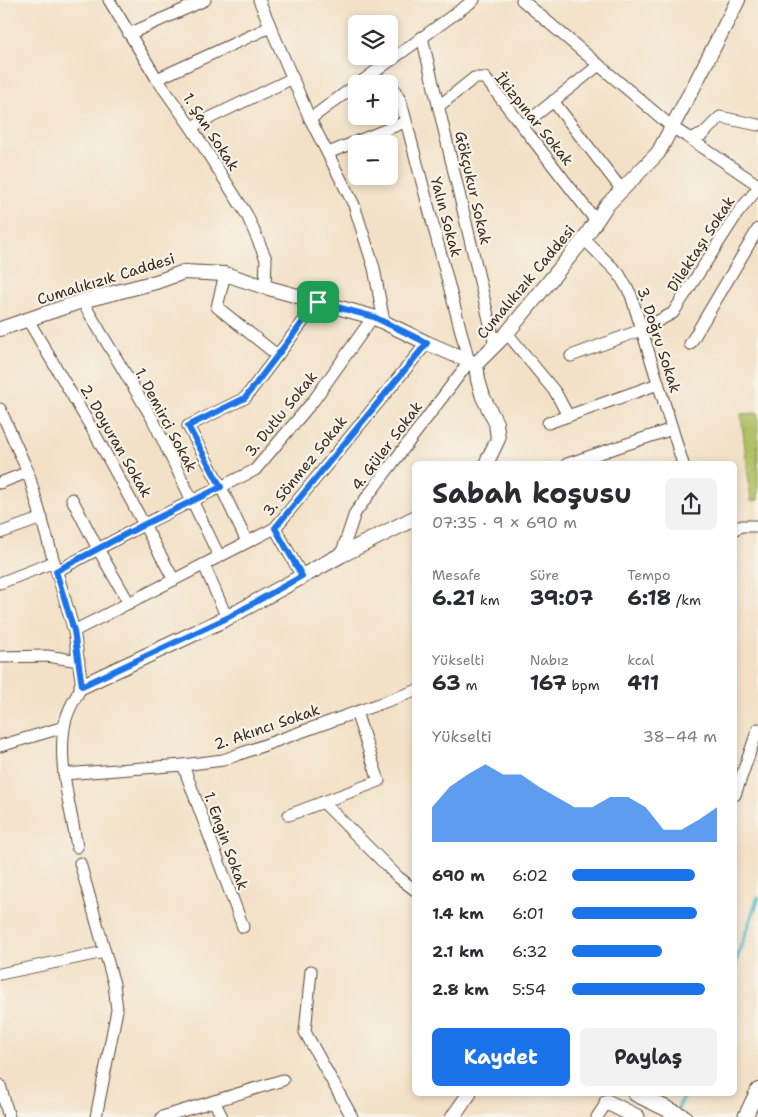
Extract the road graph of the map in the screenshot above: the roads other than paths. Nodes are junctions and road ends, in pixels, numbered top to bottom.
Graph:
1 (109, 0) edge
2 (205, 0) edge
3 (259, 0) edge
4 (474, 0) edge
5 (522, 0) edge
6 (738, 0) edge
7 (270, 27) junction
8 (129, 34) junction
9 (422, 37) junction
10 (599, 65) junction
11 (369, 75) edge
12 (293, 78) junction
13 (157, 79) junction
14 (348, 91) edge
15 (398, 97) edge
16 (554, 101) junction
17 (438, 106) junction
18 (310, 119) junction
19 (405, 122) junction
20 (758, 125) edge
21 (522, 126) junction
22 (191, 127) junction
23 (672, 127) junction
24 (689, 138) junction
25 (328, 153) junction
26 (758, 186) edge
27 (622, 190) junction
28 (596, 221) junction
29 (758, 229) edge
30 (584, 239) junction
31 (226, 274) junction
32 (265, 287) junction
33 (82, 302) junction
34 (318, 302) junction
35 (28, 320) junction
36 (379, 320) junction
37 (0, 329) edge
38 (641, 330) junction
39 (507, 333) junction
40 (427, 343) junction
41 (690, 344) dead end
42 (495, 345) junction
43 (277, 355) junction
44 (571, 356) dead end
45 (473, 363) junction
46 (658, 384) junction
47 (0, 409) edge
48 (568, 416) junction
49 (548, 424) dead end
50 (672, 429) junction
51 (487, 461) edge
52 (576, 461) edge
53 (682, 461) edge
54 (28, 472) junction
55 (0, 483) edge
56 (221, 487) junction
57 (72, 499) dead end
58 (192, 500) junction
59 (42, 518) junction
60 (412, 519) edge
61 (145, 524) junction
62 (758, 526) edge
63 (737, 527) edge
64 (275, 528) junction
65 (0, 533) edge
66 (247, 542) junction
67 (98, 549) junction
68 (341, 554) junction
69 (219, 556) junction
70 (204, 564) junction
71 (55, 566) junction
72 (302, 576) junction
73 (174, 580) junction
74 (0, 583) edge
75 (129, 603) junction
76 (227, 618) junction
77 (74, 631) junction
78 (0, 658) edge
79 (79, 661) junction
80 (82, 686) junction
81 (412, 692) edge
82 (356, 712) junction
83 (64, 727) junction
84 (758, 729) edge
85 (0, 746) edge
86 (182, 765) junction
87 (64, 774) junction
88 (737, 789) edge
89 (323, 802) junction
90 (289, 814) dead end
91 (77, 847) dead end
92 (80, 863) dead end
93 (412, 888) edge
94 (243, 926) dead end
95 (104, 952) junction
96 (311, 972) dead end
97 (0, 974) edge
98 (283, 1080) dead end
99 (0, 1086) edge
100 (758, 1090) edge
101 (468, 1096) edge
102 (640, 1096) edge
103 (214, 1101) junction
104 (607, 1102) joint
105 (9, 1117) edge
106 (96, 1117) edge
107 (162, 1117) edge
108 (222, 1117) edge
109 (352, 1117) edge
110 (453, 1117) edge
111 (597, 1117) edge
112 (637, 1117) edge
113 (684, 1117) edge
114 (745, 1117) edge

1 - 8 street, 1. Şan Sokak
2 - 8 street
3 - 7 street
4 - 9 street
5 - 10 street
6 - 23 street, Cumalıkızık Caddesi
7 - 12 street
7 - 13 street
8 - 13 street, 1. Şan Sokak
9 - 11 street
9 - 17 street, Gökçukur Sokak
10 - 16 street
10 - 23 street
12 - 18 street
12 - 22 street
13 - 22 street, 1. Şan Sokak
14 - 18 street
15 - 19 street, Yalın Sokak
16 - 21 street
16 - 27 street
17 - 21 street, İkizpınar Sokak
17 - 42 street, Gökçukur Sokak
18 - 25 street
19 - 25 street
19 - 45 street, Yalın Sokak
20 - 24 street
21 - 28 street, İkizpınar Sokak
22 - 32 street, 1. Şan Sokak
23 - 24 street
23 - 27 street, Cumalıkızık Caddesi
24 - 26 street
25 - 36 street
26 - 38 street, Dilektaşı Sokak
27 - 28 street, Cumalıkızık Caddesi
28 - 30 street, Cumalıkızık Caddesi
29 - 41 street
30 - 38 street, 3. Doğru Sokak
30 - 39 street, Cumalıkızık Caddesi
31 - 32 street, Cumalıkızık Caddesi
31 - 33 street, Cumalıkızık Caddesi
31 - 43 street
32 - 34 street, Cumalıkızık Caddesi
33 - 35 street, Cumalıkızık Caddesi
33 - 58 street, 1. Demirci Sokak
34 - 36 street, Cumalıkızık Caddesi
34 - 43 street
35 - 37 street, Cumalıkızık Caddesi
35 - 61 street, 2. Doyuran Sokak
36 - 40 street, Cumalıkızık Caddesi
36 - 56 street, 3. Dutlu Sokak
38 - 44 street, Dilektaşı Sokak
38 - 46 street, 3. Doğru Sokak
39 - 42 street, Cumalıkızık Caddesi
39 - 48 street
40 - 45 street, Cumalıkızık Caddesi
40 - 64 street, 3. Sönmez Sokak
42 - 45 street, Cumalıkızık Caddesi
43 - 56 street
45 - 51 street
45 - 68 street, 4. Güler Sokak
46 - 48 street
46 - 50 street, 3. Doğru Sokak
47 - 54 street
48 - 49 street
50 - 52 street
50 - 53 street, 3. Doğru Sokak
54 - 55 street
54 - 59 street
56 - 58 street, 3. Dutlu Sokak
56 - 66 street
57 - 67 street
58 - 61 street, 3. Dutlu Sokak
58 - 69 street, 1. Demirci Sokak
59 - 65 street
59 - 71 street
60 - 68 main road
61 - 67 street, 3. Dutlu Sokak
61 - 73 street, 2. Doyuran Sokak
62 - 63 street
64 - 66 street, 3. Sönmez Sokak
64 - 72 street
66 - 69 street, 3. Sönmez Sokak
67 - 71 street, 3. Dutlu Sokak
67 - 75 street
68 - 72 main road
69 - 70 street, 3. Sönmez Sokak
70 - 73 street, 3. Sönmez Sokak
70 - 76 street
71 - 74 street, 3. Dutlu Sokak
71 - 77 street
72 - 76 main road
73 - 75 street, 3. Sönmez Sokak
75 - 77 street, 3. Sönmez Sokak
76 - 80 main road
77 - 79 street
78 - 79 street
79 - 80 street
80 - 83 street
81 - 82 street, 2. Akıncı Sokak
82 - 86 street, 2. Akıncı Sokak
82 - 89 street
83 - 85 street
83 - 87 street
84 - 88 street
86 - 87 street, 2. Akıncı Sokak
86 - 94 street, 1. Engin Sokak
87 - 91 street
89 - 90 street
89 - 93 street
92 - 95 street
95 - 97 street
95 - 106 street
96 - 109 street
98 - 103 street
99 - 105 street
100 - 114 street
101 - 110 street
102 - 113 main road
103 - 107 street
103 - 108 street
104 - 111 street
104 - 112 main road

